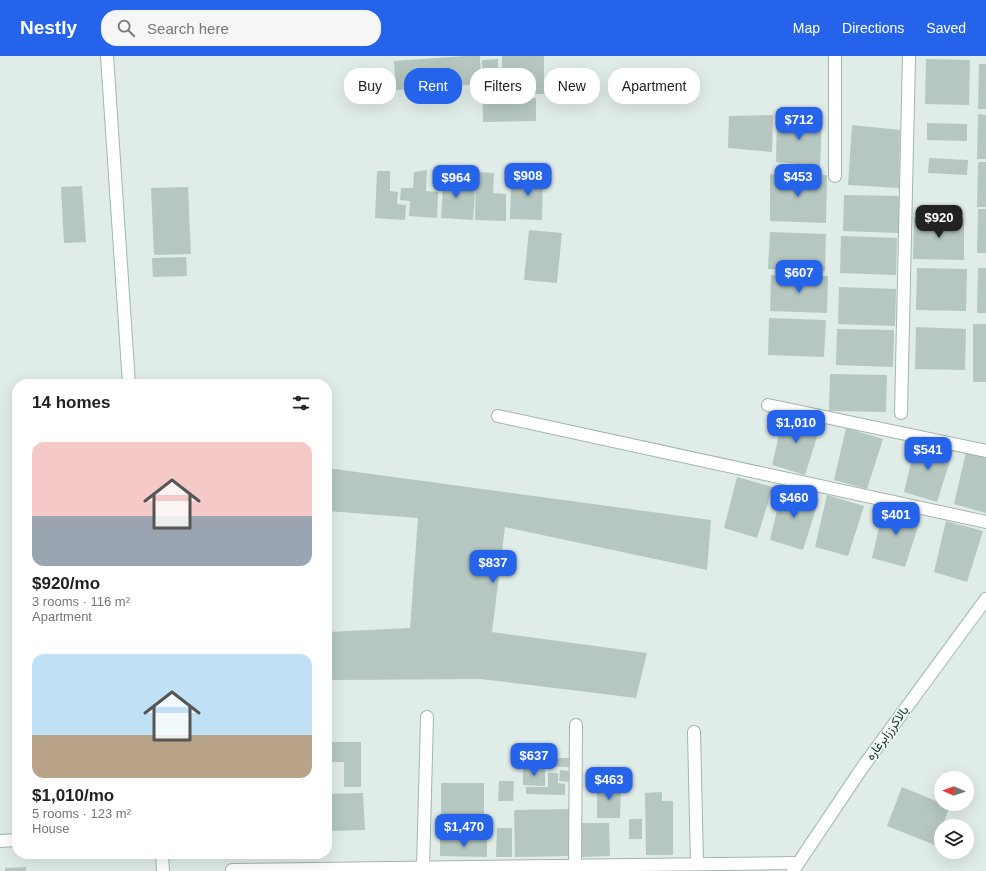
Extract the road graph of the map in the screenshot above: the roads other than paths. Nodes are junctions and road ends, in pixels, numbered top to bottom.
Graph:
1 (107, 56) edge
2 (835, 56) edge
3 (909, 56) edge
4 (835, 176) dead end
5 (129, 379) edge
6 (768, 405) dead end
7 (901, 413) dead end
8 (498, 416) dead end
9 (986, 451) edge
10 (986, 522) edge
11 (986, 599) edge
12 (426, 717) dead end
13 (576, 725) dead end
14 (694, 732) dead end
15 (12, 840) edge
16 (0, 841) edge
17 (162, 859) edge
18 (697, 864) junction
19 (575, 866) junction
20 (796, 867) edge
21 (423, 868) junction
22 (507, 869) edge
23 (232, 870) edge
24 (163, 871) edge

1 - 5 street
2 - 4 street
3 - 7 street
6 - 9 street
8 - 10 street
11 - 20 street, بالاکرززابرغاره
12 - 21 street
13 - 19 street
14 - 18 street
15 - 16 street
17 - 24 street
18 - 19 street
18 - 20 street
19 - 22 street
21 - 22 street
21 - 23 street

